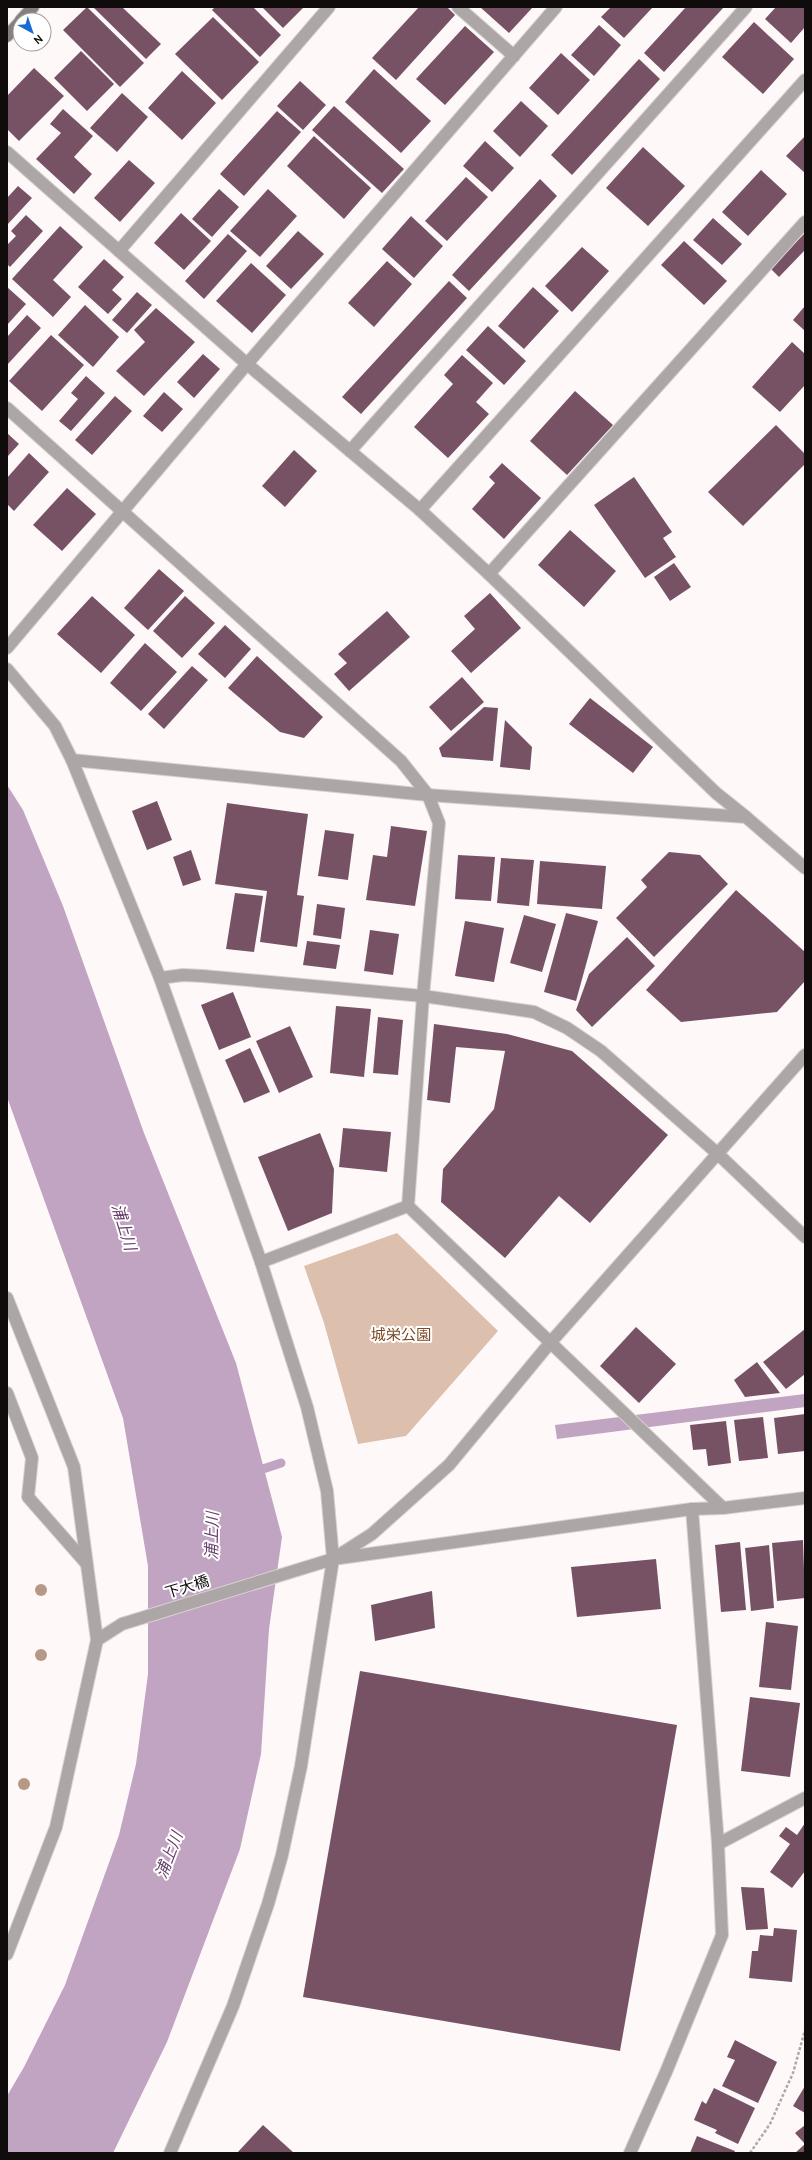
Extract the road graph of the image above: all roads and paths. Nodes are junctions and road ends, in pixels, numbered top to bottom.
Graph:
1 (329, 7) edge
2 (458, 7) edge
3 (556, 7) edge
4 (746, 7) edge
5 (514, 56) junction
6 (805, 80) edge
7 (7, 152) edge
8 (805, 222) edge
9 (119, 251) junction
10 (247, 364) junction
11 (7, 408) edge
12 (350, 451) junction
13 (420, 510) junction
14 (123, 511) junction
15 (489, 574) junction
16 (7, 648) edge
17 (7, 669) edge
18 (72, 760) junction
19 (428, 795) junction
20 (746, 817) junction
21 (805, 868) edge
22 (160, 978) junction
23 (423, 996) junction
24 (805, 1055) edge
25 (718, 1154) junction
26 (408, 1206) junction
27 (805, 1237) edge
28 (261, 1262) junction
29 (7, 1298) edge
30 (550, 1343) junction
31 (7, 1393) edge
32 (805, 1498) edge
33 (723, 1508) junction
34 (692, 1509) junction
35 (333, 1559) junction
36 (86, 1563) junction
37 (97, 1640) junction
38 (805, 1798) edge
39 (718, 1844) junction
40 (7, 1954) edge
41 (805, 2030) edge
42 (170, 2153) edge
43 (630, 2153) edge
44 (750, 2153) edge

1 - 9 street
2 - 5 street
3 - 5 street
4 - 12 street
5 - 10 street
6 - 13 street
7 - 9 street
8 - 15 street
9 - 10 street
10 - 12 street
10 - 14 street
11 - 14 street
12 - 13 street
13 - 15 street
14 - 16 street
14 - 19 street
15 - 20 street
17 - 18 street
18 - 19 street
18 - 22 street
19 - 20 street
19 - 23 street
20 - 21 street
22 - 23 street
22 - 28 street
23 - 25 street
23 - 26 street
24 - 25 street
25 - 27 street
25 - 30 street
26 - 28 street
26 - 30 street
28 - 35 street
29 - 36 street
30 - 33 street
30 - 35 street
31 - 36 street
32 - 33 street
33 - 34 street
34 - 35 street
34 - 39 street
35 - 37 street, 下大橋
35 - 42 street
36 - 37 street
37 - 40 street
38 - 39 street
39 - 43 street
41 - 44 path

